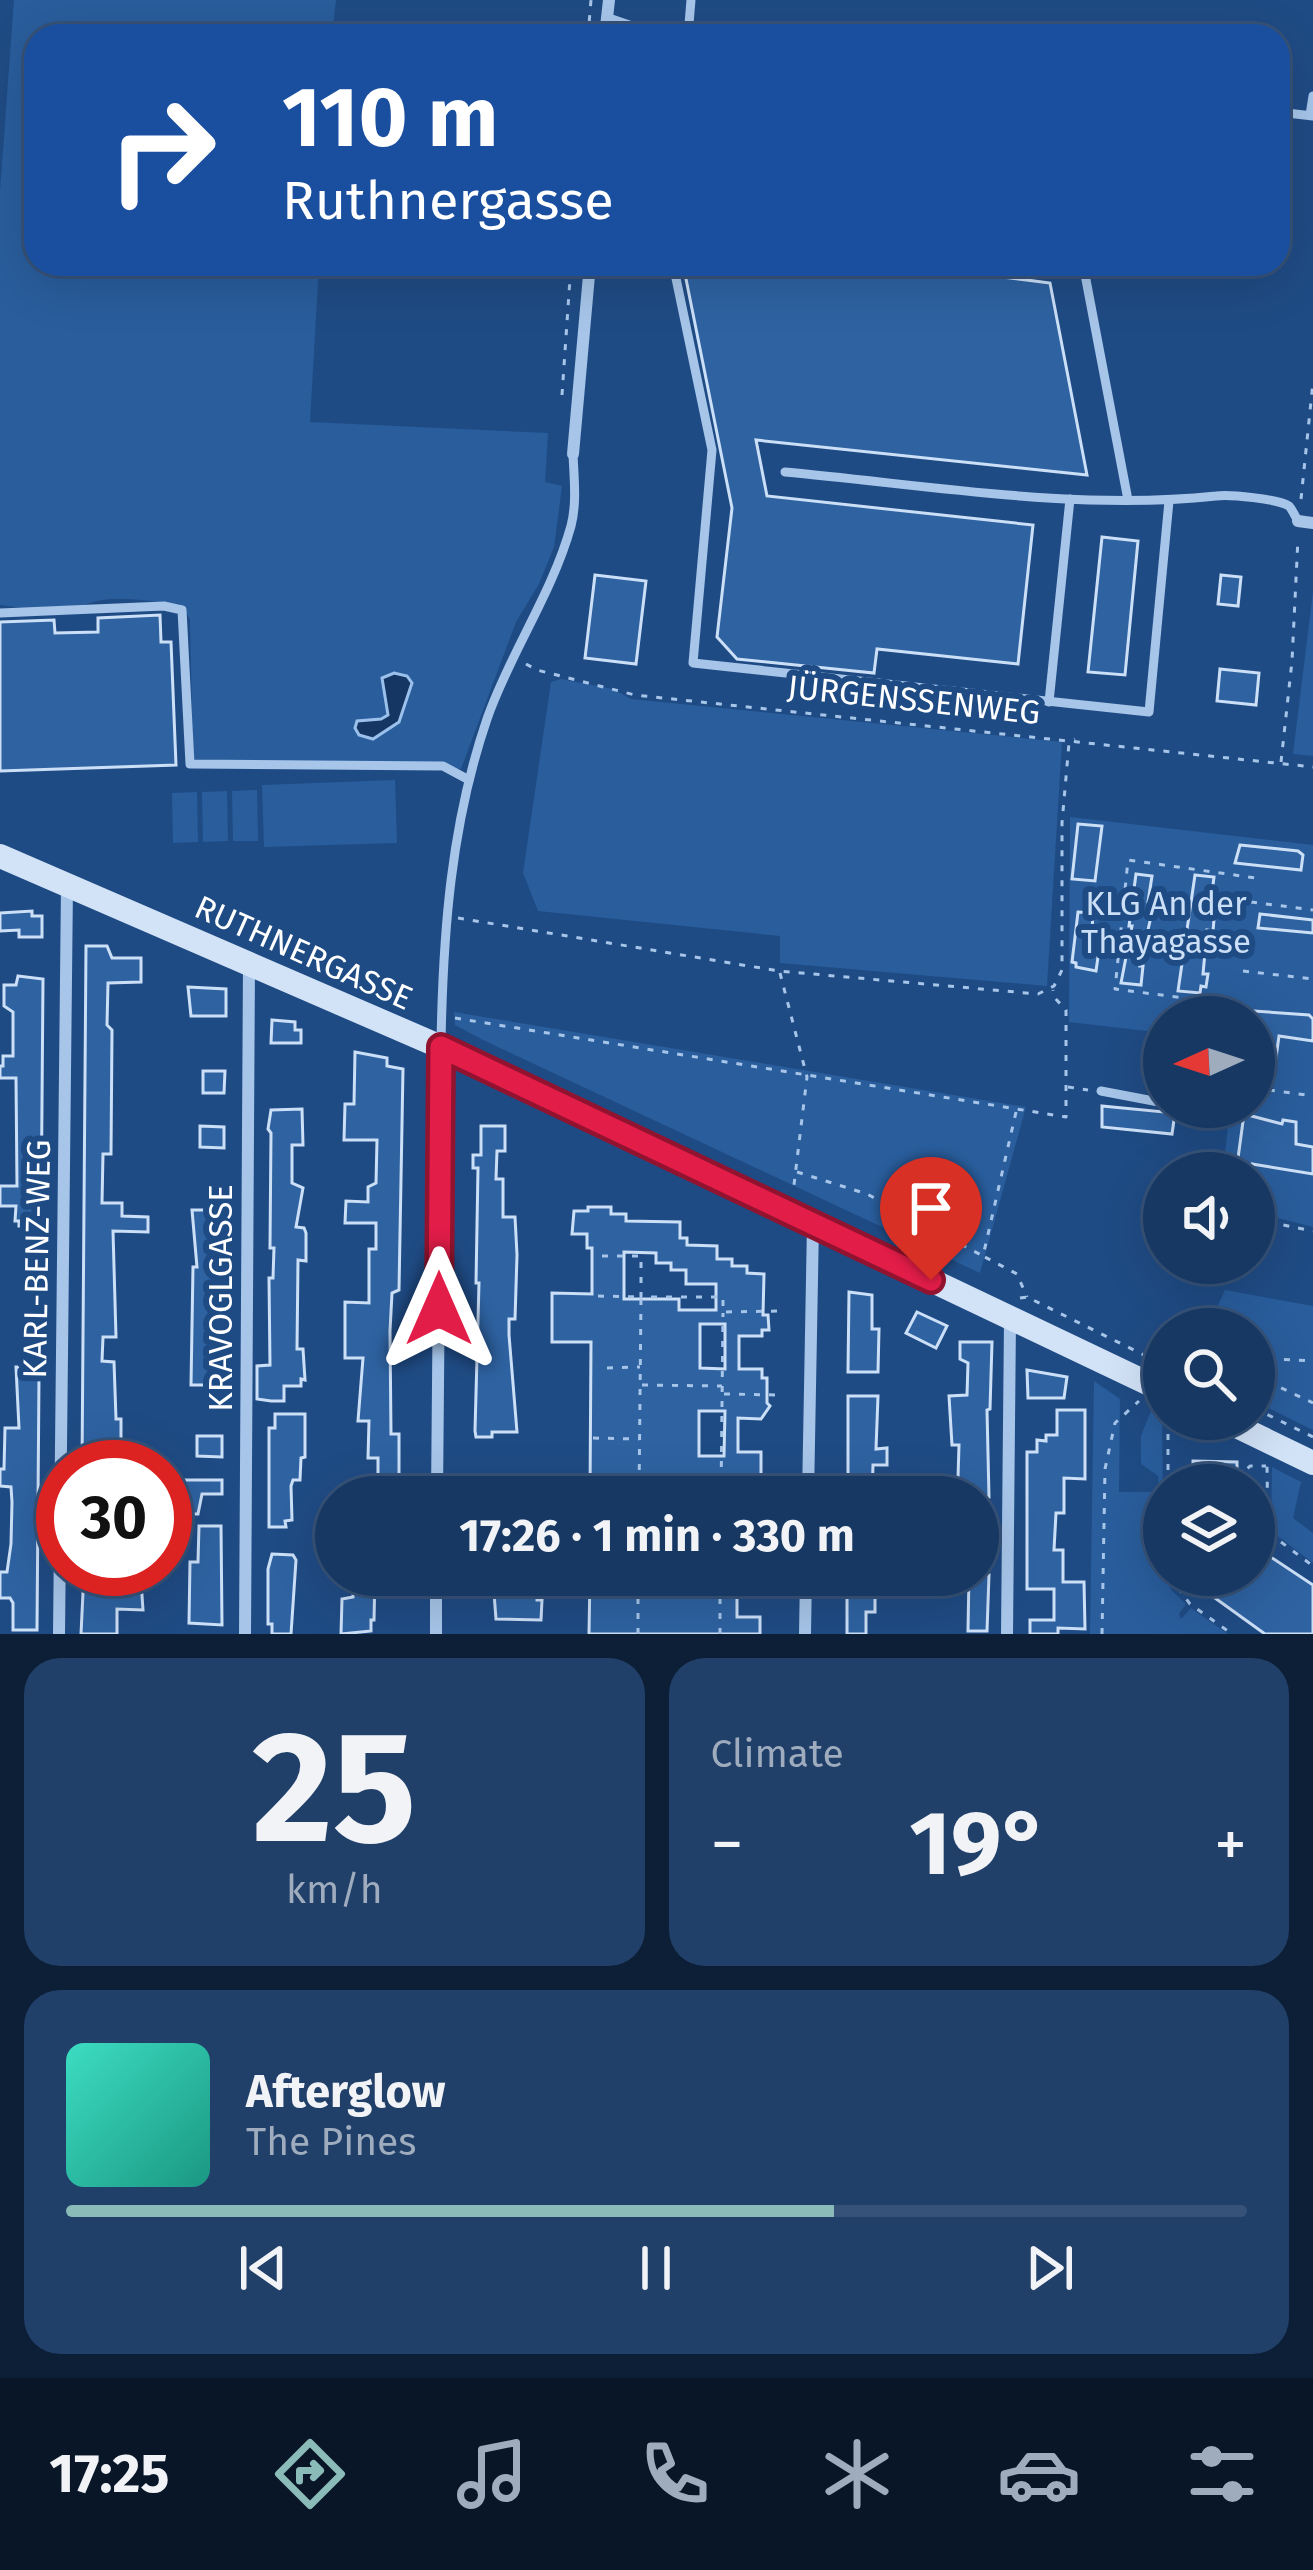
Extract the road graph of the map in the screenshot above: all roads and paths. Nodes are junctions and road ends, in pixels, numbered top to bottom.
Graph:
1 (609, 0) edge
2 (606, 17) junction
3 (606, 24) edge
4 (627, 24) edge
5 (1313, 96) edge
6 (1312, 116) edge
7 (589, 276) edge
8 (676, 276) edge
9 (1085, 276) edge
10 (1313, 382) edge
11 (573, 454) joint
12 (785, 472) dead end
13 (1070, 499) junction
14 (1127, 500) junction
15 (1168, 501) junction
16 (1306, 522) edge
17 (0, 613) edge
18 (516, 657) junction
19 (1049, 701) junction
20 (1075, 739) junction
21 (1281, 764) junction
22 (1313, 767) edge
23 (469, 780) junction
24 (0, 856) edge
25 (1256, 878) dead end
26 (67, 885) junction
27 (1251, 902) dead end
28 (1313, 910) edge
29 (445, 916) junction
30 (249, 963) junction
31 (779, 971) junction
32 (1243, 971) dead end
33 (1313, 979) edge
34 (1054, 986) junction
35 (1169, 996) edge
36 (441, 1016) junction
37 (441, 1047) junction
38 (807, 1077) junction
39 (1066, 1086) junction
40 (1101, 1091) joint
41 (1275, 1091) edge
42 (1313, 1096) edge
43 (1143, 1099) edge
44 (1017, 1110) junction
45 (795, 1172) junction
46 (792, 1197) dead end
47 (813, 1223) junction
48 (1275, 1223) edge
49 (1313, 1231) edge
50 (602, 1256) dead end
51 (983, 1256) junction
52 (598, 1296) dead end
53 (641, 1297) junction
54 (1027, 1297) junction
55 (781, 1311) dead end
56 (723, 1312) junction
57 (1010, 1318) junction
58 (1143, 1354) edge
59 (1275, 1359) edge
60 (1313, 1361) edge
61 (640, 1367) junction
62 (608, 1368) dead end
63 (640, 1385) junction
64 (1275, 1385) edge
65 (723, 1386) junction
66 (1143, 1390) edge
67 (722, 1394) junction
68 (780, 1395) dead end
69 (1143, 1402) edge
70 (1313, 1402) edge
71 (1275, 1418) edge
72 (1313, 1437) edge
73 (593, 1438) dead end
74 (640, 1438) junction
75 (1266, 1440) edge
76 (1313, 1462) edge
77 (639, 1474) joint
78 (437, 1476) edge
79 (722, 1476) joint
80 (808, 1476) edge
81 (1275, 1537) edge
82 (1313, 1566) edge
83 (436, 1596) edge
84 (638, 1596) edge
85 (721, 1596) edge
86 (806, 1596) edge
87 (1184, 1596) edge
88 (1190, 1604) junction
89 (1181, 1615) dead end
90 (59, 1634) edge
91 (244, 1634) edge
92 (436, 1634) edge
93 (638, 1634) edge
94 (720, 1634) edge
95 (805, 1634) edge
96 (1007, 1634) edge
97 (1102, 1634) edge
98 (1232, 1634) edge

1 - 2 street
2 - 3 street
2 - 4 lane
5 - 6 lane
7 - 11 street
8 - 19 lane
9 - 14 lane
10 - 16 path
11 - 18 lane
12 - 13 lane
13 - 14 lane
13 - 19 lane
14 - 15 lane
15 - 16 lane
15 - 19 lane
16 - 21 path
17 - 23 lane
18 - 20 path, JÜRGENSSENWEG
18 - 23 lane
20 - 21 path, JÜRGENSSENWEG
20 - 34 path
21 - 22 path, JÜRGENSSENWEG
23 - 29 lane
24 - 26 street, RUTHNERGASSE
25 - 35 path
26 - 30 street, RUTHNERGASSE
26 - 90 street, KARL-BENZ-WEG
27 - 28 path
29 - 31 path
29 - 36 lane
30 - 37 street, RUTHNERGASSE
30 - 91 street, KRAVOGLGASSE
31 - 34 path
31 - 38 path
32 - 33 path
34 - 39 path
36 - 37 lane
36 - 38 path
37 - 47 street, RUTHNERGASSE
37 - 78 street
38 - 44 path
38 - 45 path
39 - 40 path
39 - 44 path
40 - 43 lane
41 - 42 path
44 - 51 path
45 - 46 path
45 - 51 path
47 - 57 street, RUTHNERGASSE
47 - 80 street
48 - 49 path
50 - 53 path
51 - 54 path
52 - 53 path
53 - 56 path
53 - 61 path
54 - 57 path
54 - 58 path
55 - 56 path
56 - 65 path
57 - 66 street, RUTHNERGASSE
57 - 96 street
59 - 60 path
61 - 62 path
61 - 63 path
63 - 65 path
63 - 74 path
64 - 70 path
65 - 67 path
67 - 68 path
67 - 79 path
69 - 97 path
71 - 72 path
73 - 74 path
74 - 77 path
75 - 76 street
77 - 79 path
81 - 82 path
83 - 92 street
84 - 93 path
85 - 94 path
86 - 95 street
87 - 88 path
88 - 89 path
88 - 98 path

